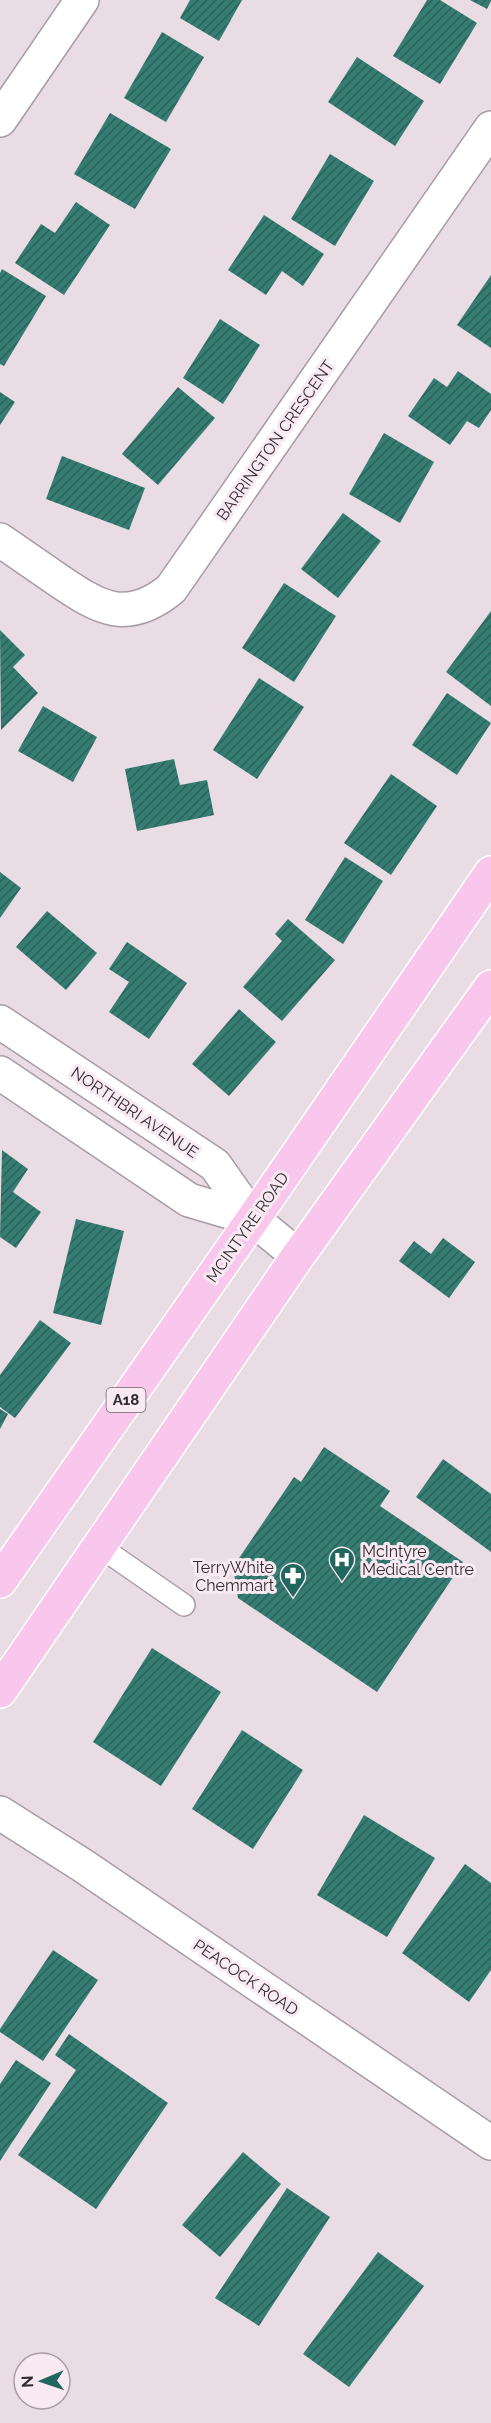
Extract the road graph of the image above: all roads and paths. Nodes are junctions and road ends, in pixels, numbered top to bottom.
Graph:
1 (82, 0) edge
2 (0, 120) edge
3 (491, 129) edge
4 (0, 540) edge
5 (491, 873) edge
6 (491, 987) edge
7 (0, 1022) edge
8 (0, 1073) edge
9 (253, 1219) junction
10 (298, 1256) junction
11 (99, 1546) junction
12 (0, 1581) edge
13 (184, 1605) dead end
14 (0, 1691) edge
15 (0, 1813) edge
16 (491, 2143) edge

1 - 2 street
3 - 4 street, BARRINGTON CRESCENT
5 - 9 main road, MCINTYRE ROAD / A18
6 - 10 main road
7 - 9 street, NORTHBRI AVENUE
8 - 9 street, NORTHBRI AVENUE
9 - 10 street, NORTHBRI AVENUE
9 - 12 main road, MCINTYRE ROAD / A18
10 - 11 main road
11 - 13 lane
11 - 14 main road
15 - 16 street, PEACOCK ROAD

